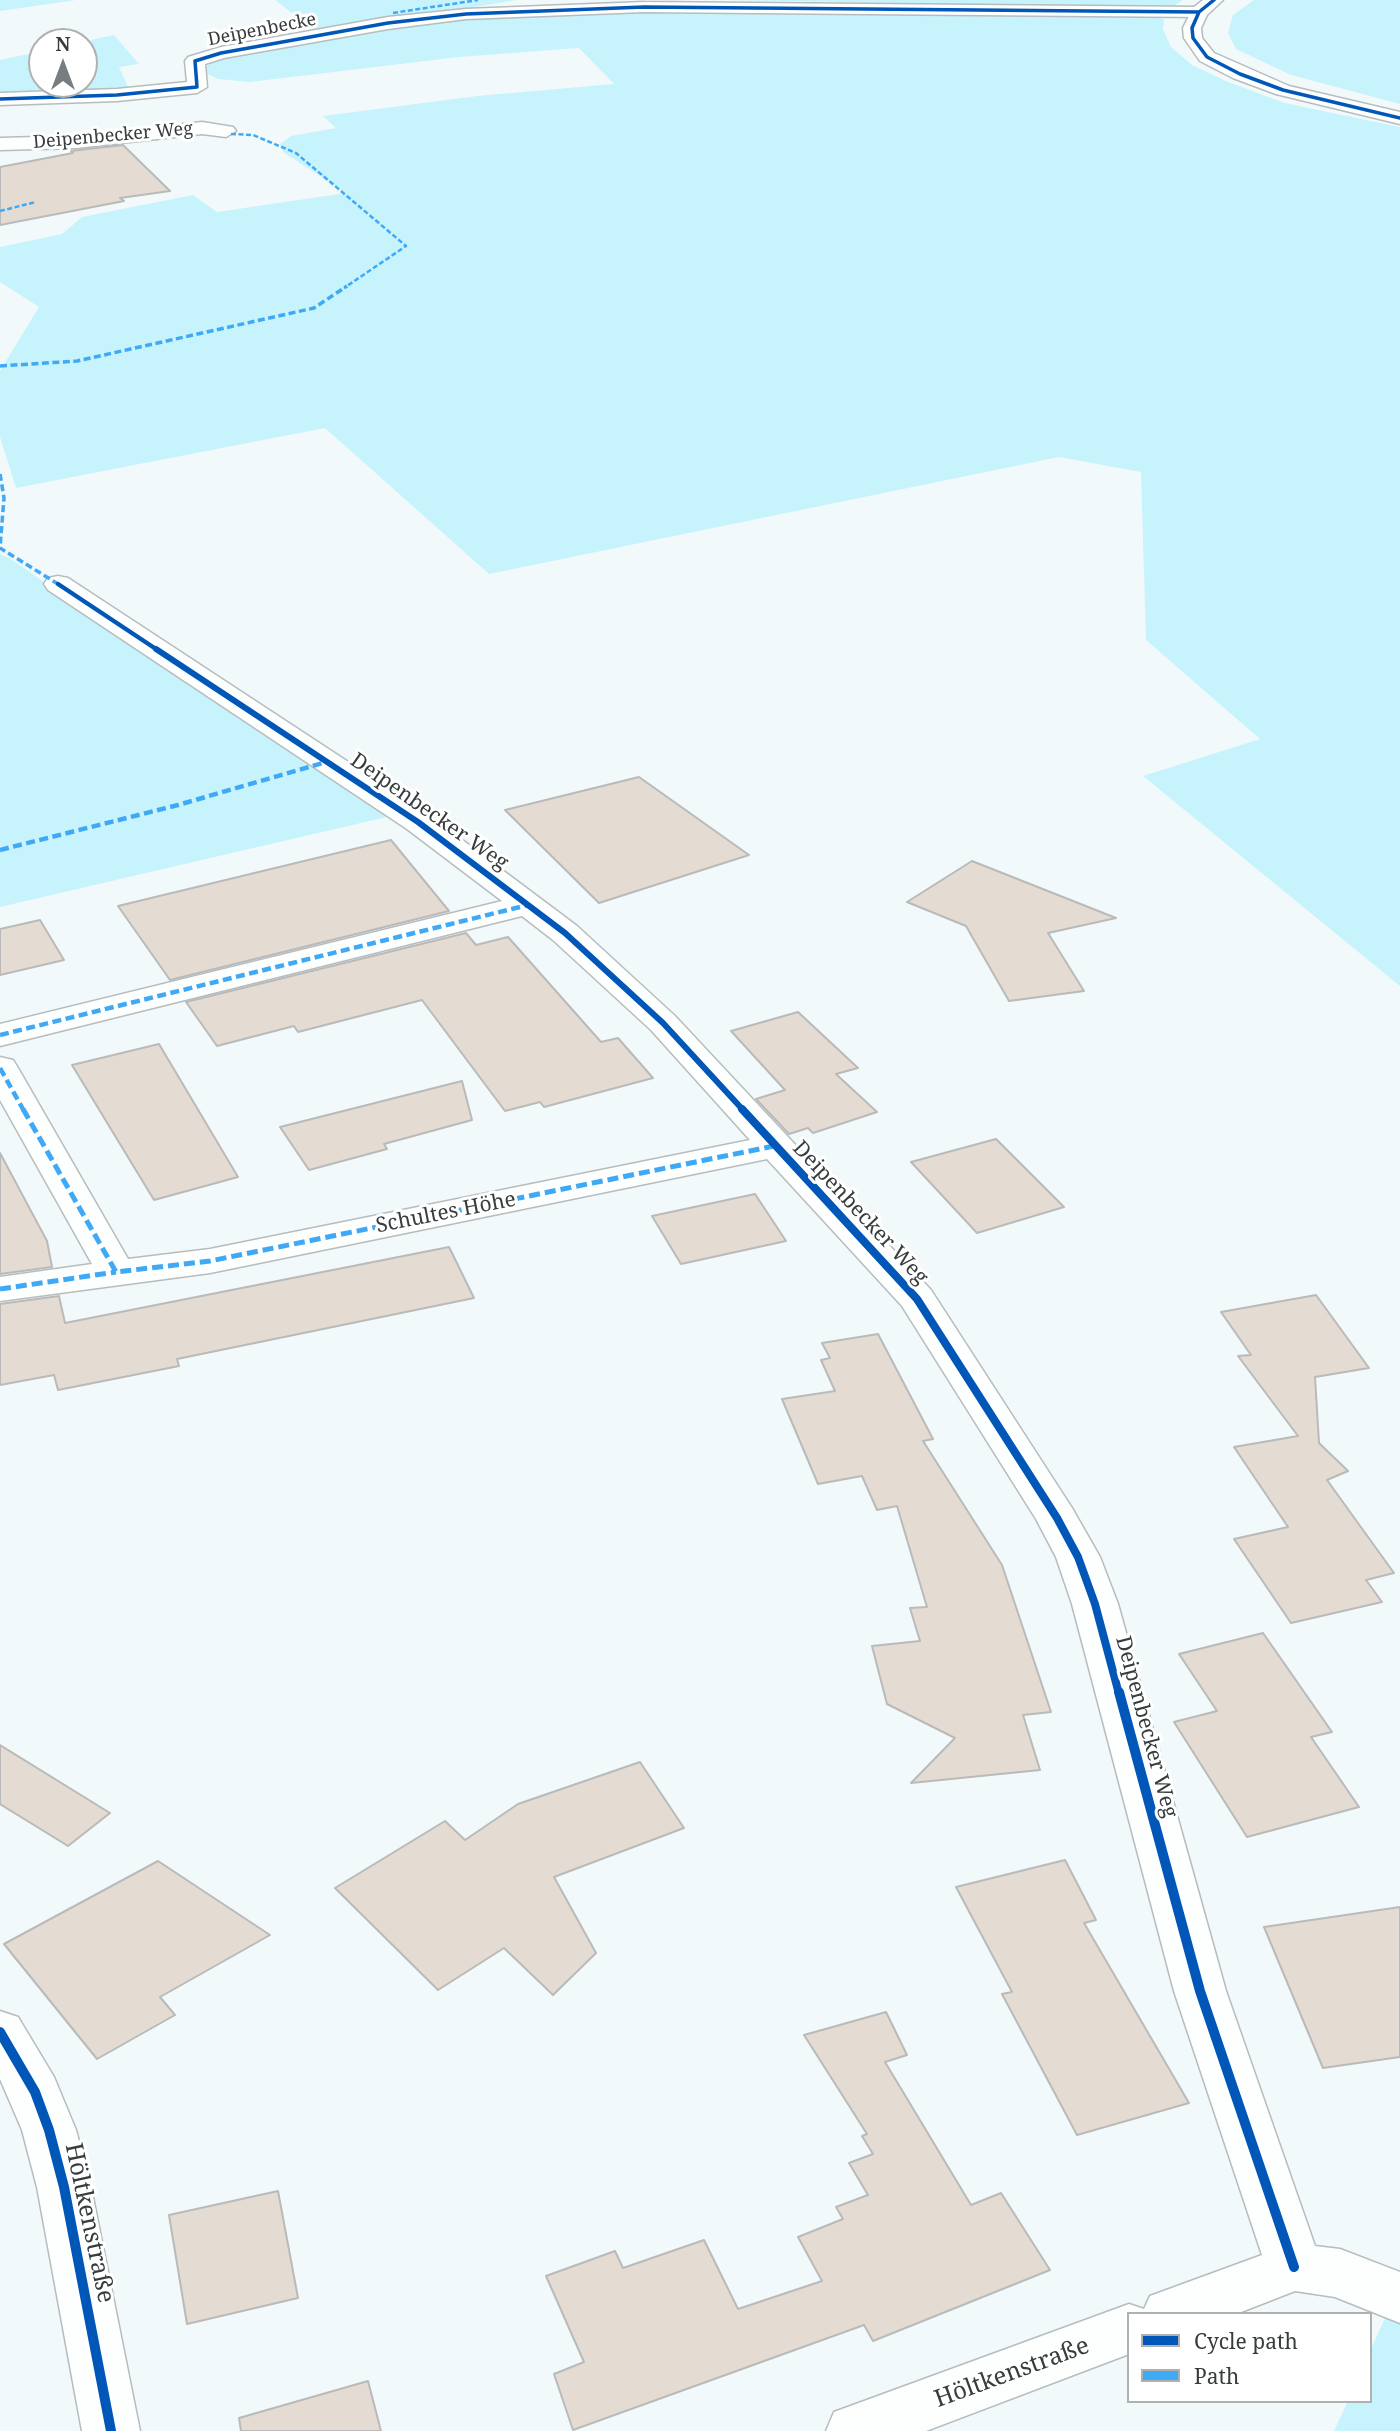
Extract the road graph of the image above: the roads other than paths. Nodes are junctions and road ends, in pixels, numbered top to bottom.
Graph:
1 (1207, 6) edge
2 (195, 85) joint
3 (0, 99) edge
4 (1400, 118) edge
5 (226, 131) dead end
6 (0, 144) edge
7 (58, 584) dead end
8 (528, 905) junction
9 (0, 1035) edge
10 (0, 1068) edge
11 (774, 1146) junction
12 (116, 1272) junction
13 (0, 1289) edge
14 (0, 2032) edge
15 (1294, 2267) junction
16 (1395, 2295) edge
17 (1175, 2312) edge
18 (1127, 2330) edge
19 (111, 2431) edge
20 (855, 2431) edge

1 - 2 street, Deipenbecke
1 - 4 street
2 - 3 street, Deipenbecker Weg
5 - 6 street, Deipenbecker Weg
7 - 8 street, Deipenbecker Weg
8 - 9 street
8 - 11 street, Deipenbecker Weg
10 - 12 street
11 - 12 street, Schultes Höhe
11 - 15 street, Deipenbecker Weg
12 - 13 street, Schultes Höhe
14 - 19 street, Höltkenstraße
15 - 16 street
15 - 17 street
18 - 20 street, Höltkenstraße

